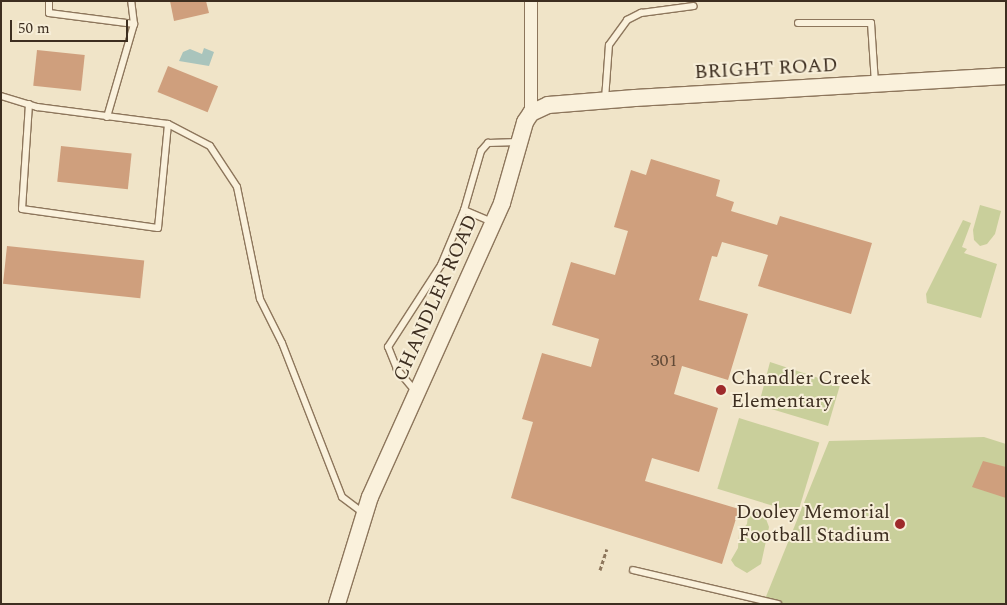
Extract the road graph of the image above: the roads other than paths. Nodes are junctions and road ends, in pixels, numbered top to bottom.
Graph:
1 (49, 1) edge
2 (131, 1) edge
3 (531, 1) edge
4 (694, 6) dead end
5 (798, 23) dead end
6 (134, 24) junction
7 (1006, 76) edge
8 (875, 84) junction
9 (1, 96) edge
10 (604, 101) junction
11 (29, 104) junction
12 (531, 113) junction
13 (108, 117) junction
14 (168, 124) junction
15 (520, 142) junction
16 (464, 210) junction
17 (494, 222) junction
18 (416, 393) junction
19 (364, 514) junction
20 (633, 570) dead end
21 (337, 604) edge
22 (778, 604) edge

1 - 6 lane
2 - 6 lane
3 - 12 street, CHANDLER ROAD
4 - 10 lane
5 - 8 lane
6 - 13 lane
7 - 8 street, BRIGHT ROAD
8 - 10 street, BRIGHT ROAD
9 - 11 lane
10 - 12 street, BRIGHT ROAD
11 - 13 lane
11 - 14 lane
12 - 15 street, CHANDLER ROAD
13 - 14 lane
14 - 19 lane
15 - 16 lane
15 - 17 street, CHANDLER ROAD
16 - 17 lane
16 - 18 lane
17 - 18 street, CHANDLER ROAD
18 - 19 street, CHANDLER ROAD
19 - 21 street, CHANDLER ROAD
20 - 22 lane

